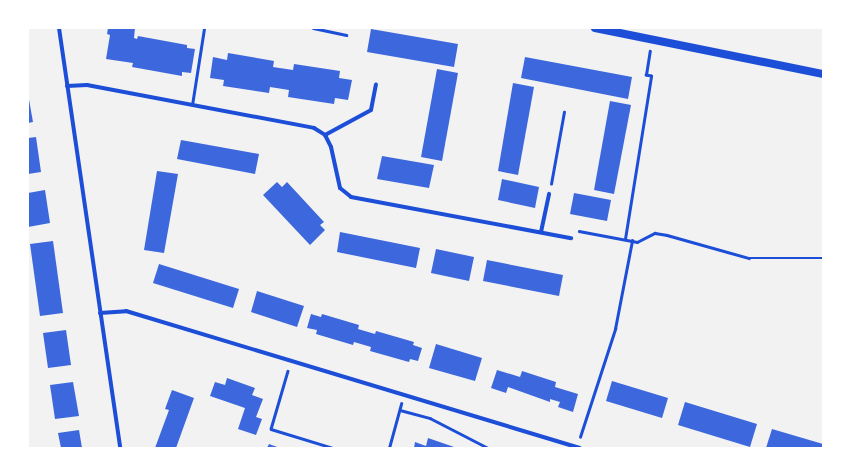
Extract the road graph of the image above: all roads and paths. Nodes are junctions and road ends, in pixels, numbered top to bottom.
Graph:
1 (59, 28) edge
2 (204, 28) edge
3 (313, 28) edge
4 (595, 28) edge
5 (346, 35) dead end
6 (652, 38) junction
7 (823, 74) edge
8 (376, 84) dead end
9 (67, 86) junction
10 (192, 105) junction
11 (564, 112) dead end
12 (325, 135) junction
13 (549, 194) joint
14 (541, 232) junction
15 (570, 238) joint
16 (625, 239) junction
17 (632, 241) junction
18 (823, 258) edge
19 (100, 313) junction
20 (290, 361) junction
21 (404, 395) junction
22 (400, 410) junction
23 (120, 448) edge
24 (333, 448) edge
25 (388, 448) edge
26 (488, 448) edge
27 (578, 448) edge

1 - 9 street
2 - 10 lane
3 - 5 lane
4 - 6 main road
6 - 7 main road
6 - 16 path
8 - 12 street
9 - 10 street
9 - 19 street
10 - 12 street
11 - 13 path
12 - 14 street
13 - 14 street
14 - 15 street
15 - 16 path
16 - 17 path
17 - 18 path
17 - 27 path
19 - 20 street
19 - 23 street
20 - 21 street
20 - 24 path
21 - 22 path
21 - 27 street
22 - 25 path
22 - 26 path

